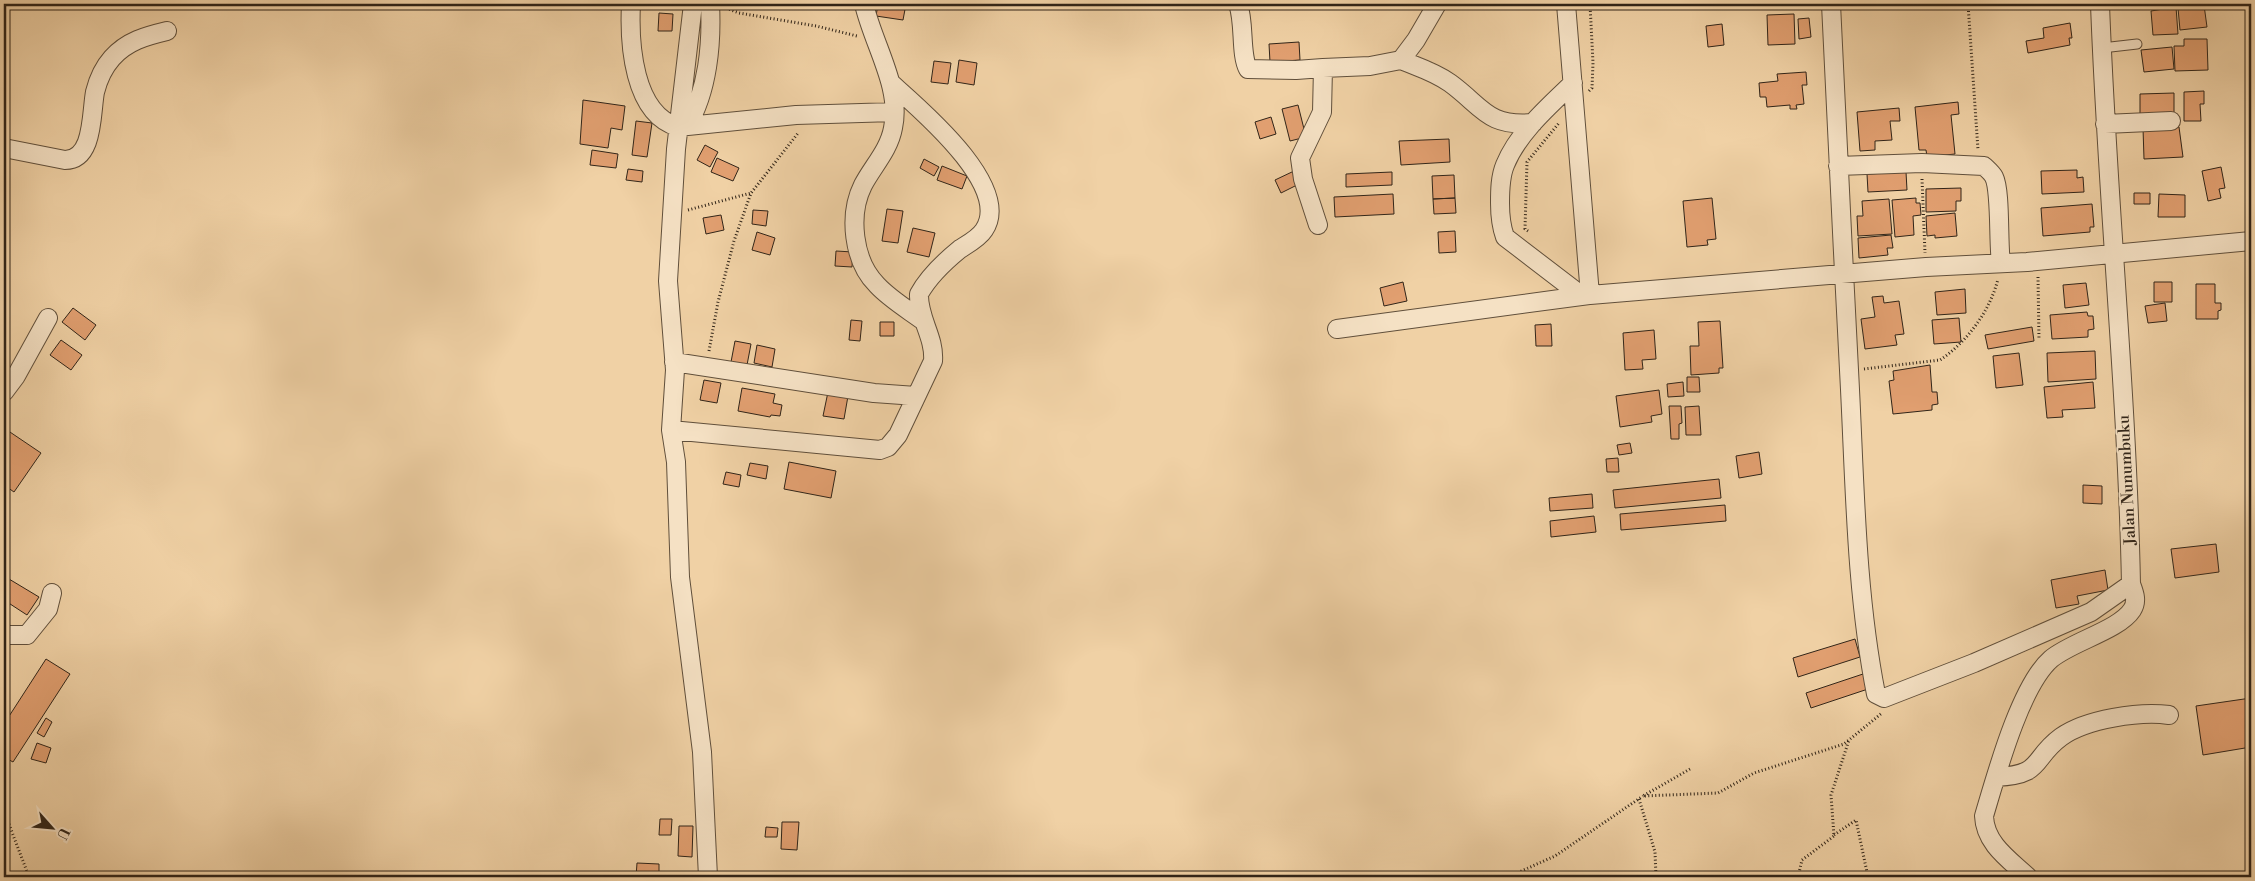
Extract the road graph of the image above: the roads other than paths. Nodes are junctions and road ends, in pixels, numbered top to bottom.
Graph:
1 (630, 4) edge
2 (693, 4) edge
3 (864, 4) edge
4 (1238, 4) edge
5 (1437, 4) edge
6 (1566, 4) edge
7 (1831, 4) edge
8 (2100, 4) edge
9 (716, 5) edge
10 (167, 31) dead end
11 (2137, 44) dead end
12 (2102, 48) junction
13 (1401, 60) junction
14 (1323, 68) junction
15 (1573, 83) junction
16 (892, 84) junction
17 (894, 112) junction
18 (2171, 120) dead end
19 (1533, 123) junction
20 (2105, 124) junction
21 (683, 126) junction
22 (4, 148) edge
23 (1838, 166) junction
24 (1318, 225) dead end
25 (2251, 241) edge
26 (2114, 254) junction
27 (2001, 263) junction
28 (1843, 274) junction
29 (1586, 296) junction
30 (48, 318) dead end
31 (922, 320) junction
32 (1337, 329) dead end
33 (674, 362) junction
34 (4, 392) edge
35 (916, 396) junction
36 (670, 430) junction
37 (2131, 584) junction
38 (52, 593) dead end
39 (4, 634) edge
40 (2169, 715) dead end
41 (1996, 777) junction
42 (708, 877) edge
43 (2028, 877) edge

1 - 21 street
2 - 21 street
3 - 16 street
4 - 14 street
5 - 13 street
6 - 15 street
7 - 23 street
8 - 12 street, Jalan Nunumbuku
9 - 21 street
10 - 22 street
11 - 12 lane
12 - 20 street, Jalan Nunumbuku
13 - 14 street
13 - 19 street
14 - 24 street
15 - 19 street
15 - 29 street
16 - 17 street
16 - 31 street
17 - 21 street
17 - 31 street
18 - 20 street
19 - 29 street
20 - 26 street, Jalan Nunumbuku
21 - 33 street
23 - 27 street
23 - 28 street
25 - 26 street
26 - 27 street
26 - 37 street, Jalan Nunumbuku
27 - 28 street
28 - 29 street
28 - 37 street
29 - 32 street
30 - 34 street
31 - 35 street
33 - 35 street
33 - 36 street
35 - 36 street
36 - 42 street
37 - 41 street, Jalan Nunumbuku
38 - 39 street
40 - 41 street
41 - 43 street, Jalan Nunumbuku

